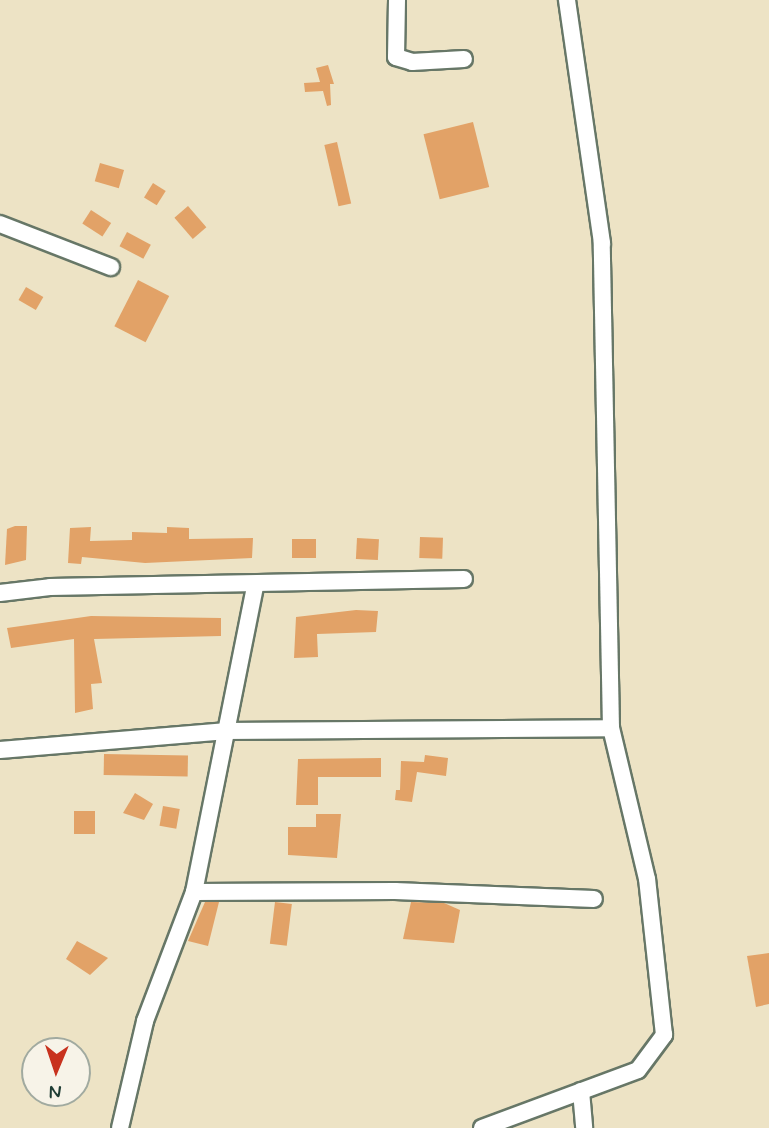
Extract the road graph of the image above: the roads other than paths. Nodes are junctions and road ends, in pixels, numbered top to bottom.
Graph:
1 (397, 0) edge
2 (567, 0) edge
3 (464, 59) dead end
4 (0, 224) edge
5 (111, 267) dead end
6 (464, 579) dead end
7 (255, 586) junction
8 (0, 593) edge
9 (611, 728) junction
10 (224, 731) junction
11 (0, 750) edge
12 (194, 892) junction
13 (594, 899) dead end
14 (582, 1091) junction
15 (510, 1122) edge
16 (121, 1128) edge
17 (482, 1128) edge
18 (584, 1128) edge

1 - 3 street
2 - 9 street
4 - 5 street
6 - 7 street
7 - 8 street
7 - 10 street
9 - 10 street
9 - 14 street
10 - 11 street
10 - 12 street
12 - 13 street
12 - 16 street
14 - 15 street
14 - 18 street
15 - 17 street

